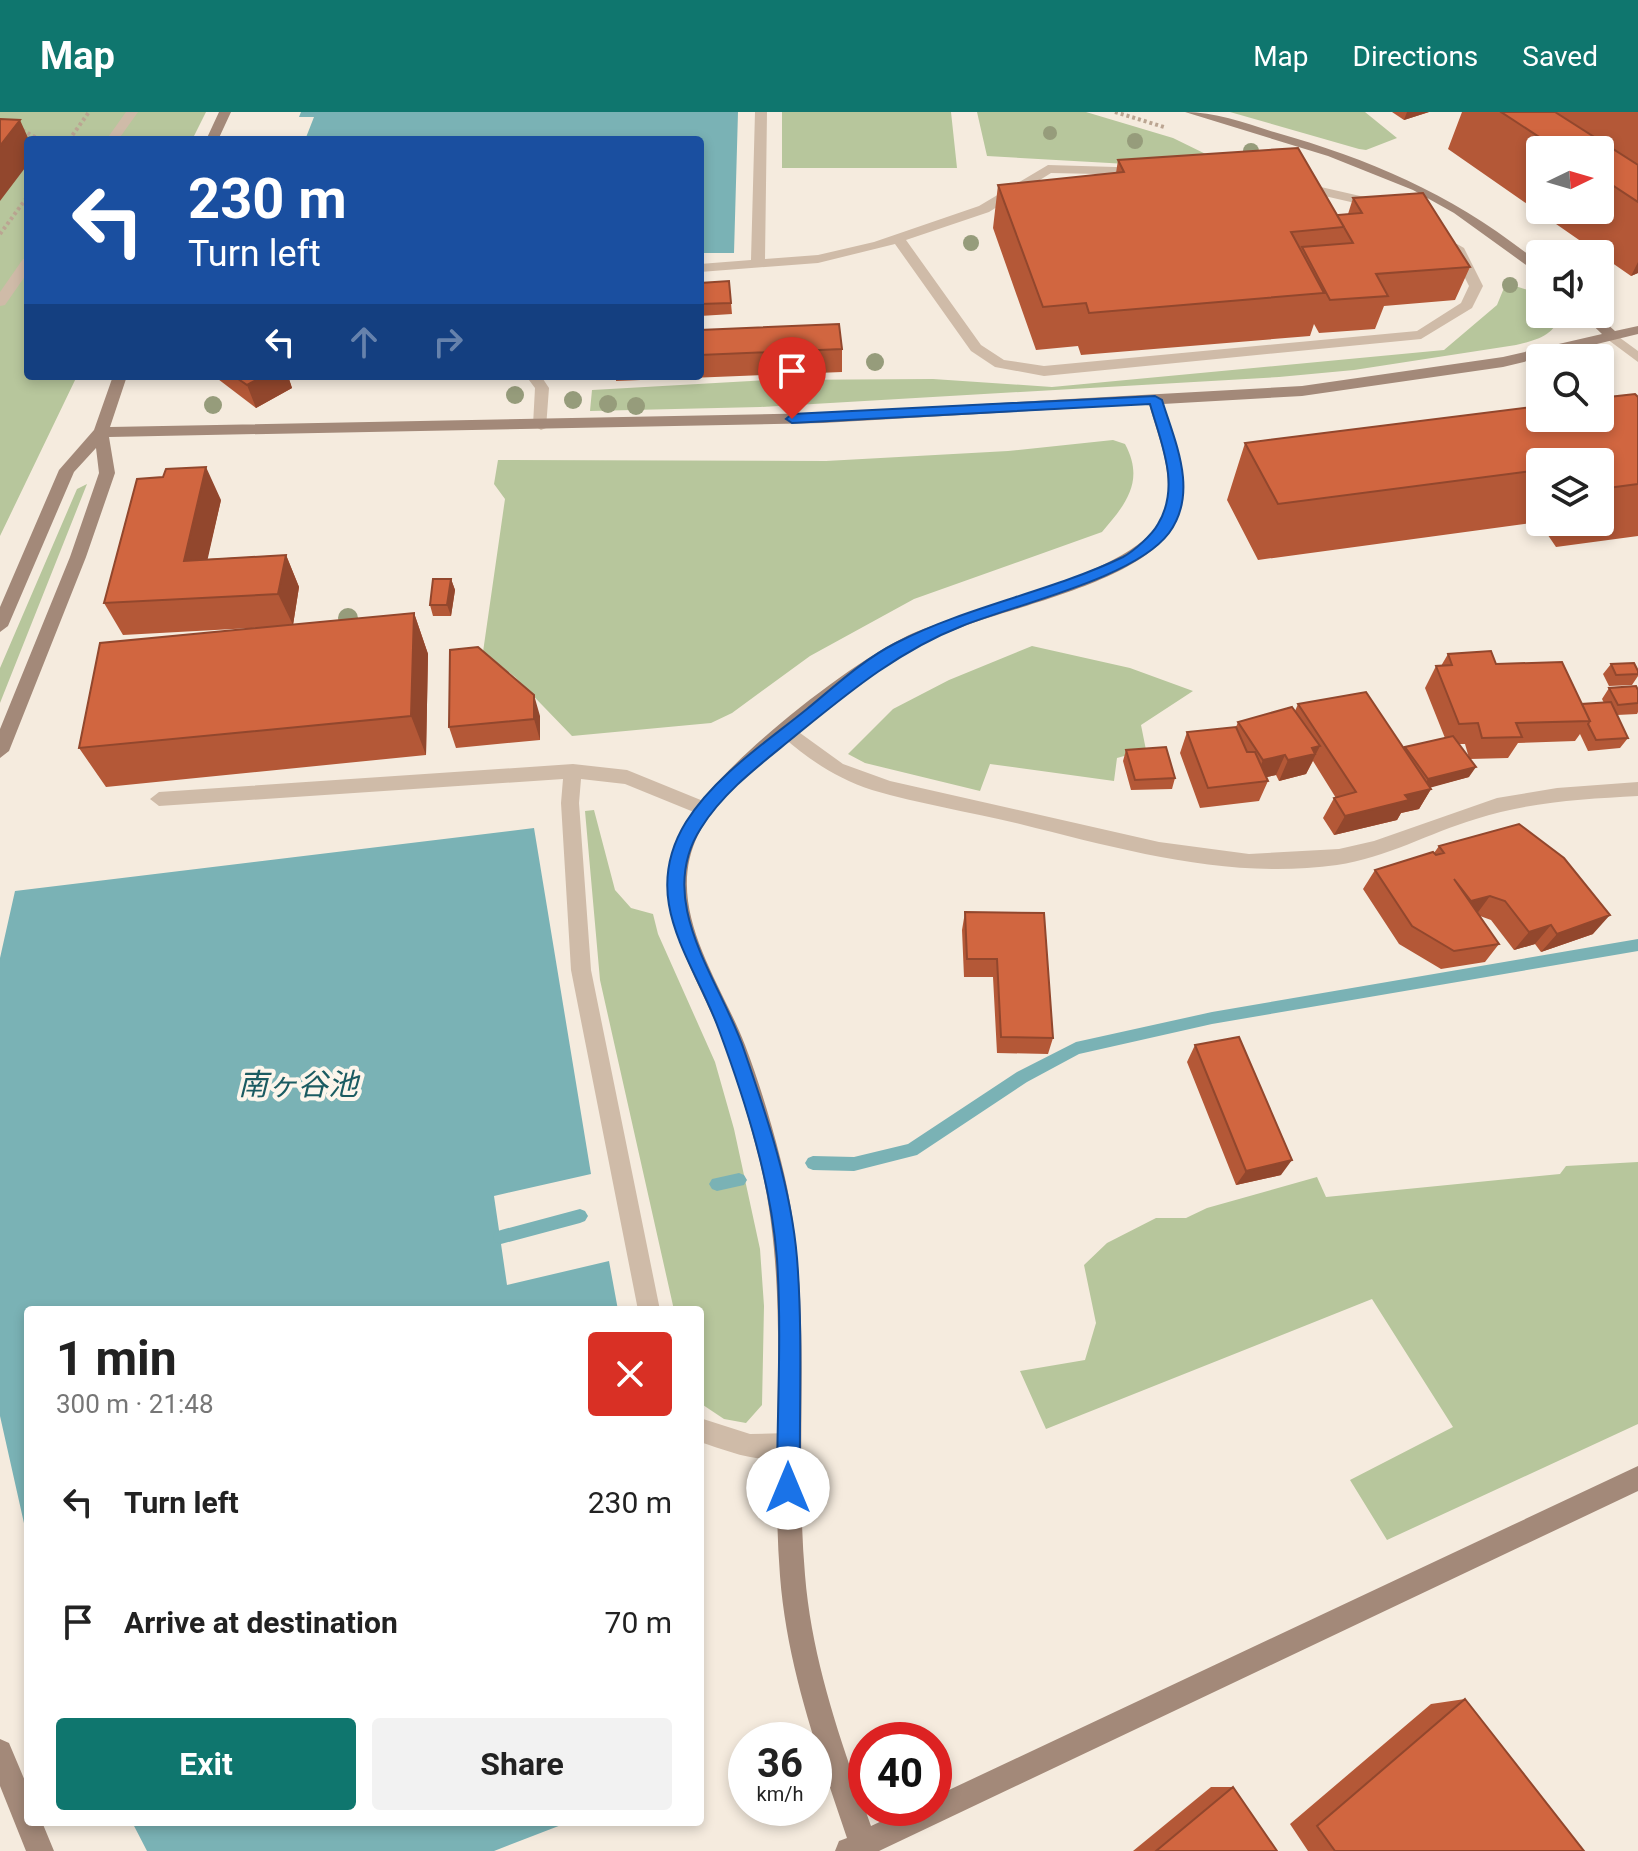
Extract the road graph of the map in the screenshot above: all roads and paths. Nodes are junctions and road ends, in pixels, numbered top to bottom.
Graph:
1 (89, 112) edge
2 (132, 112) edge
3 (225, 112) edge
4 (761, 112) edge
5 (1191, 112) edge
6 (11, 127) edge
7 (35, 136) edge
8 (72, 136) edge
9 (115, 136) edge
10 (214, 136) edge
11 (1154, 171) edge
12 (1290, 184) edge
13 (24, 201) edge
14 (1394, 208) edge
15 (0, 234) edge
16 (898, 239) junction
17 (1444, 240) edge
18 (1526, 259) edge
19 (758, 266) junction
20 (24, 268) edge
21 (704, 268) edge
22 (0, 302) edge
23 (1603, 328) edge
24 (1638, 330) edge
25 (1612, 336) junction
26 (1638, 358) edge
27 (119, 380) edge
28 (536, 380) edge
29 (1155, 400) junction
30 (541, 425) junction
31 (101, 432) junction
32 (0, 626) edge
33 (789, 732) junction
34 (0, 751) edge
35 (573, 771) junction
36 (1638, 789) edge
37 (159, 799) dead end
38 (706, 810) junction
39 (648, 1306) edge
40 (704, 1431) edge
41 (788, 1445) junction
42 (1638, 1478) edge
43 (0, 1752) edge
44 (24, 1811) edge
45 (30, 1826) edge
46 (856, 1848) edge
47 (40, 1851) edge

1 - 8 path
2 - 9 street
3 - 10 street
4 - 19 street
5 - 18 street
6 - 7 path
11 - 16 street
12 - 14 street
13 - 15 path
16 - 17 street
16 - 19 street
19 - 21 street
20 - 22 street
23 - 25 street
24 - 25 street
25 - 26 street
25 - 29 street
27 - 31 street
28 - 30 street
29 - 30 street
29 - 33 street
30 - 31 street
31 - 32 street
31 - 34 street
33 - 36 street
33 - 38 street
35 - 37 street
35 - 38 street
35 - 39 street
38 - 41 street
40 - 41 street
41 - 46 street
42 - 46 street
43 - 44 street
45 - 47 street

